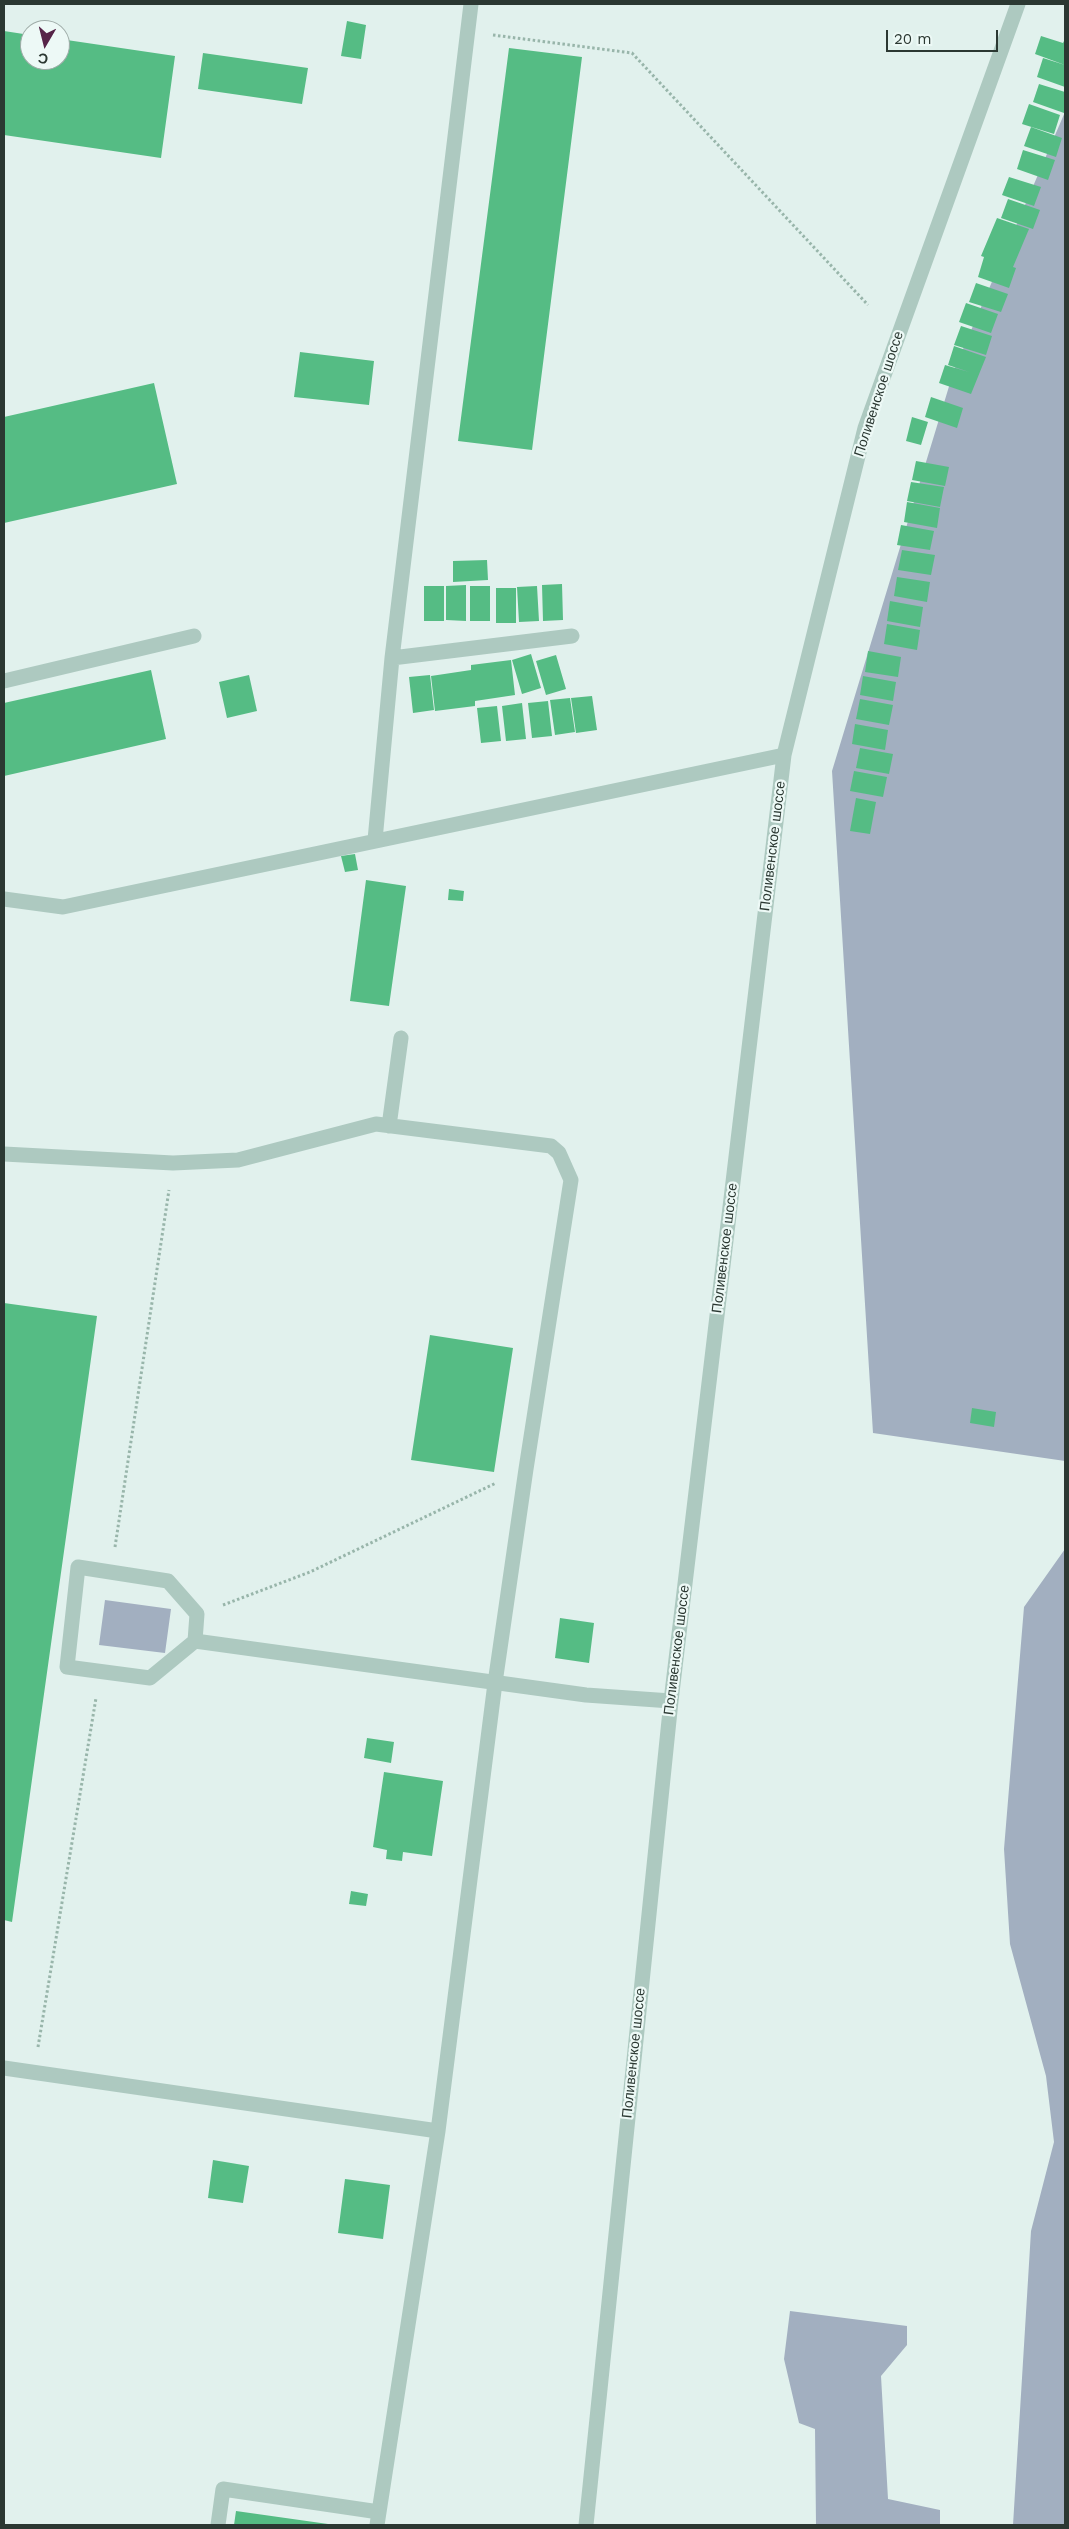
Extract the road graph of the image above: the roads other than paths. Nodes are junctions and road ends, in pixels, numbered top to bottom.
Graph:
1 (471, 4) edge
2 (1018, 4) edge
3 (194, 636) dead end
4 (572, 636) dead end
5 (392, 658) junction
6 (4, 680) edge
7 (784, 755) junction
8 (375, 840) junction
9 (4, 899) edge
10 (401, 1038) dead end
11 (389, 1126) junction
12 (4, 1154) edge
13 (195, 1641) junction
14 (496, 1683) junction
15 (670, 1701) junction
16 (4, 2068) edge
17 (438, 2131) junction
18 (378, 2518) edge
19 (218, 2525) edge
20 (586, 2525) edge

1 - 5 street
2 - 7 street, Поливенское шоссе
3 - 6 street
4 - 5 street
5 - 8 street
7 - 8 street
7 - 15 street, Поливенское шоссе
8 - 9 street
10 - 11 street
11 - 12 street
11 - 14 street
13 - 13 street
13 - 14 street
14 - 15 street
14 - 17 street
15 - 20 street, Поливенское шоссе
16 - 17 street
17 - 18 street
18 - 19 street

